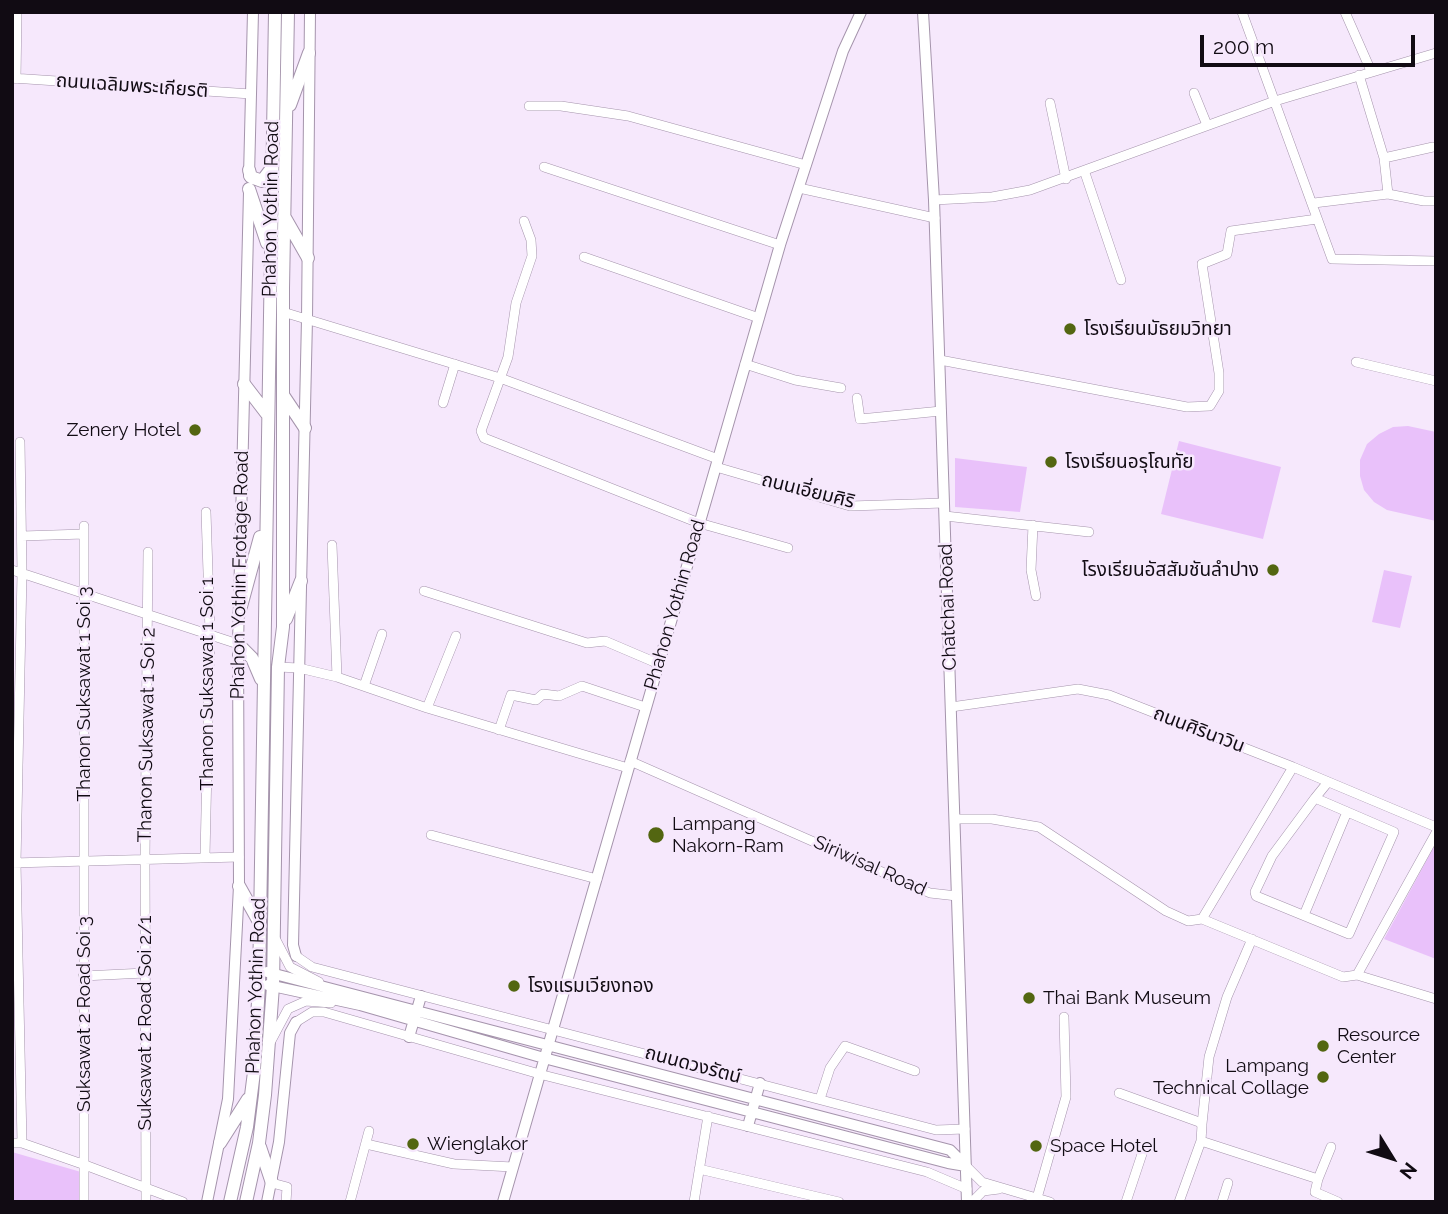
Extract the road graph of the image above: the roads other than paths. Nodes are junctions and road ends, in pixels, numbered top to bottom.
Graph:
1 (17, 12) edge
2 (253, 12) edge
3 (275, 12) edge
4 (288, 12) edge
5 (310, 12) edge
6 (861, 12) edge
7 (923, 12) edge
8 (1242, 12) edge
9 (1345, 12) edge
10 (309, 53) junction
11 (1436, 53) edge
12 (1371, 71) junction
13 (1359, 75) junction
14 (14, 78) edge
15 (1194, 93) dead end
16 (251, 94) junction
17 (1275, 102) junction
18 (1050, 103) dead end
19 (529, 106) dead end
20 (286, 114) junction
21 (1207, 125) junction
22 (1433, 147) dead end
23 (1384, 158) junction
24 (806, 165) junction
25 (544, 167) dead end
26 (271, 169) junction
27 (249, 170) junction
28 (1085, 173) junction
29 (1066, 179) junction
30 (799, 188) junction
31 (249, 189) junction
32 (1388, 194) junction
33 (934, 200) junction
34 (1436, 201) edge
35 (1314, 203) junction
36 (284, 216) junction
37 (935, 218) junction
38 (1317, 219) junction
39 (524, 221) dead end
40 (779, 245) junction
41 (270, 254) junction
42 (308, 254) junction
43 (584, 257) dead end
44 (1436, 261) edge
45 (1121, 280) dead end
46 (276, 312) junction
47 (759, 318) junction
48 (307, 319) junction
49 (940, 360) junction
50 (1356, 362) dead end
51 (455, 363) junction
52 (745, 364) junction
53 (500, 378) junction
54 (1436, 381) edge
55 (244, 384) junction
56 (841, 388) dead end
57 (283, 395) junction
58 (857, 398) dead end
59 (443, 403) dead end
60 (941, 411) junction
61 (267, 414) junction
62 (305, 428) junction
63 (20, 442) dead end
64 (717, 463) junction
65 (944, 503) junction
66 (206, 512) dead end
67 (945, 516) junction
68 (265, 517) junction
69 (699, 523) junction
70 (1033, 525) junction
71 (1089, 532) dead end
72 (22, 536) junction
73 (332, 545) dead end
74 (788, 548) dead end
75 (148, 552) dead end
76 (12, 570) edge
77 (22, 573) junction
78 (301, 581) junction
79 (424, 591) dead end
80 (85, 593) junction
81 (1036, 596) dead end
82 (148, 612) junction
83 (239, 614) junction
84 (283, 627) junction
85 (210, 633) junction
86 (382, 634) dead end
87 (456, 636) dead end
88 (238, 644) junction
89 (659, 664) junction
90 (278, 667) junction
91 (299, 668) junction
92 (337, 677) junction
93 (263, 682) junction
94 (364, 686) junction
95 (645, 707) junction
96 (951, 707) junction
97 (427, 708) junction
98 (499, 730) junction
99 (629, 765) junction
100 (1293, 767) junction
101 (1328, 782) junction
102 (1315, 799) junction
103 (1347, 812) junction
104 (955, 819) junction
105 (1436, 827) edge
106 (1436, 833) edge
107 (431, 835) dead end
108 (205, 856) junction
109 (239, 857) junction
110 (145, 858) junction
111 (14, 863) edge
112 (82, 863) junction
113 (597, 879) junction
114 (239, 886) junction
115 (957, 896) junction
116 (1304, 915) junction
117 (1202, 919) junction
118 (259, 921) junction
119 (274, 935) junction
120 (1252, 939) junction
121 (296, 956) joint
122 (274, 972) junction
123 (145, 973) junction
124 (83, 975) junction
125 (1357, 975) junction
126 (259, 977) junction
127 (273, 986) junction
128 (333, 987) junction
129 (421, 996) junction
130 (1436, 999) edge
131 (360, 1005) junction
132 (417, 1009) junction
133 (1064, 1017) dead end
134 (296, 1022) joint
135 (413, 1023) junction
136 (553, 1028) junction
137 (409, 1037) junction
138 (548, 1044) junction
139 (269, 1046) junction
140 (544, 1058) junction
141 (915, 1071) dead end
142 (540, 1074) junction
143 (760, 1083) junction
144 (1119, 1093) dead end
145 (251, 1095) junction
146 (756, 1098) junction
147 (820, 1099) junction
148 (752, 1112) junction
149 (708, 1116) junction
150 (1202, 1124) junction
151 (748, 1126) junction
152 (965, 1129) junction
153 (369, 1131) dead end
154 (1201, 1141) junction
155 (17, 1143) edge
156 (220, 1143) junction
157 (259, 1143) junction
158 (366, 1144) junction
159 (1331, 1147) dead end
160 (1144, 1148) dead end
161 (85, 1165) junction
162 (966, 1166) junction
163 (513, 1167) junction
164 (699, 1169) junction
165 (1318, 1179) junction
166 (272, 1183) junction
167 (1228, 1183) dead end
168 (146, 1187) junction
169 (1001, 1188) junction
170 (967, 1189) junction
171 (1037, 1198) junction
172 (1183, 1201) edge
173 (84, 1202) edge
174 (146, 1202) edge
175 (184, 1202) edge
176 (207, 1202) edge
177 (230, 1202) edge
178 (246, 1202) edge
179 (267, 1202) edge
180 (286, 1202) edge
181 (350, 1202) edge
182 (503, 1202) edge
183 (694, 1202) edge
184 (839, 1202) edge
185 (970, 1202) edge
186 (1050, 1202) edge
187 (1126, 1202) edge
188 (1222, 1202) edge
189 (1338, 1202) edge

1 - 14 street
2 - 16 main road, Phahon Yothin Frotage Road
3 - 26 highway, Phahon Yothin Road
4 - 20 highway, Phahon Yothin Road
5 - 10 main road
6 - 24 main road, Phahon Yothin Road
7 - 33 main road, Chatchai Road
8 - 17 street
9 - 12 street
10 - 20 highway
10 - 42 main road
11 - 12 street
12 - 13 street
13 - 17 street
13 - 23 street
14 - 16 street, ถนนเฉลิมพระเกียรติ
15 - 21 street
16 - 27 main road, Phahon Yothin Frotage Road
17 - 21 street
17 - 35 street
18 - 29 street
19 - 24 street
20 - 36 highway, Phahon Yothin Road
21 - 28 street
22 - 23 street
23 - 32 street
24 - 30 main road, Phahon Yothin Road
25 - 40 street
26 - 27 highway
26 - 41 highway, Phahon Yothin Road
27 - 31 main road, Phahon Yothin Frotage Road
28 - 29 street
28 - 45 street
29 - 33 street
30 - 37 street
30 - 40 main road, Phahon Yothin Road
31 - 41 highway
31 - 55 main road, Phahon Yothin Frotage Road
32 - 34 street
32 - 35 street
33 - 37 main road, Chatchai Road
35 - 38 street
36 - 42 highway
36 - 46 highway, Phahon Yothin Road
37 - 49 main road, Chatchai Road
38 - 44 street
38 - 49 street
39 - 53 street
40 - 47 main road, Phahon Yothin Road
41 - 46 highway, Phahon Yothin Road
42 - 48 main road
43 - 47 street
46 - 48 street, ถนนเอี่ยมศิริ
46 - 57 highway, Phahon Yothin Road
46 - 61 highway, Phahon Yothin Road
47 - 52 main road, Phahon Yothin Road
48 - 51 street, ถนนเอี่ยมศิริ
48 - 62 main road
49 - 60 main road, Chatchai Road
50 - 54 street
51 - 53 street, ถนนเอี่ยมศิริ
51 - 59 street
52 - 56 street
52 - 64 main road, Phahon Yothin Road
53 - 64 street, ถนนเอี่ยมศิริ
53 - 69 street
55 - 61 highway
55 - 83 main road, Phahon Yothin Frotage Road
57 - 62 highway
57 - 84 highway, Phahon Yothin Road
58 - 60 street
60 - 65 main road, Chatchai Road
61 - 68 highway, Phahon Yothin Road
62 - 78 main road
63 - 72 street
64 - 65 street, ถนนเอี่ยมศิริ
64 - 69 main road, Phahon Yothin Road
65 - 67 main road, Chatchai Road
66 - 85 street, Thanon Suksawat 1 Soi 1
67 - 70 street
67 - 96 main road, Chatchai Road
68 - 83 highway
68 - 93 highway, Phahon Yothin Road
69 - 74 street
69 - 89 main road, Phahon Yothin Road
70 - 71 street
70 - 81 street
72 - 77 street
72 - 80 street, Thanon Suksawat 1 Soi 3
73 - 92 street
75 - 82 street, Thanon Suksawat 1 Soi 2
76 - 77 street
77 - 80 street
77 - 111 street
78 - 84 highway
78 - 91 main road
79 - 89 street
80 - 82 street
80 - 112 street, Thanon Suksawat 1 Soi 3
82 - 85 street
82 - 110 street, Thanon Suksawat 1 Soi 2
83 - 88 main road, Phahon Yothin Frotage Road
84 - 90 highway, Phahon Yothin Road
85 - 88 street
85 - 108 street, Thanon Suksawat 1 Soi 1
86 - 94 street
87 - 97 street
88 - 93 highway
88 - 109 main road, Phahon Yothin Frotage Road
89 - 95 main road, Phahon Yothin Road
90 - 91 street, Siriwisal Road
90 - 119 highway, Phahon Yothin Road
91 - 92 street, Siriwisal Road
91 - 121 main road
92 - 94 street, Siriwisal Road
93 - 118 highway, Phahon Yothin Road
94 - 97 street, Siriwisal Road
95 - 98 street
95 - 99 main road, Phahon Yothin Road
96 - 100 street, ถนนศิรินาวิน
96 - 104 main road, Chatchai Road
97 - 98 street, Siriwisal Road
98 - 99 street, Siriwisal Road
99 - 113 main road, Phahon Yothin Road
99 - 115 street, Siriwisal Road
100 - 101 street, ถนนศิรินาวิน
100 - 117 street
101 - 102 street
101 - 105 street, ถนนศิรินาวิน
102 - 103 street
102 - 116 street
103 - 116 street
103 - 116 street
104 - 115 main road, Chatchai Road
104 - 117 street
106 - 125 street
107 - 113 street
108 - 109 street
108 - 110 street
109 - 114 main road, Phahon Yothin Frotage Road
110 - 112 street
110 - 123 street, Suksawat 2 Road Soi 2/1
111 - 112 street
111 - 155 street
112 - 124 street, Suksawat 2 Road Soi 3
113 - 136 main road, Phahon Yothin Road
114 - 118 highway
114 - 156 main road, Phahon Yothin Frotage Road
115 - 152 main road, Chatchai Road
117 - 120 street
118 - 126 highway, Phahon Yothin Road
119 - 122 highway, Phahon Yothin Road
119 - 128 street
120 - 125 street
120 - 150 street
121 - 129 street, ถนนดวงรัตน์
122 - 126 main road
122 - 127 highway, Phahon Yothin Road
122 - 128 main road
123 - 124 street
123 - 168 street, Suksawat 2 Road Soi 2/1
124 - 161 street, Suksawat 2 Road Soi 3
125 - 130 street
126 - 127 main road
126 - 145 highway, Phahon Yothin Road
127 - 131 main road
127 - 139 highway, Phahon Yothin Road
128 - 132 main road
129 - 132 main road
129 - 136 street, ถนนดวงรัตน์
131 - 135 main road
131 - 139 street
132 - 135 main road
132 - 138 main road
133 - 171 street
134 - 137 street
134 - 166 main road
135 - 137 main road
135 - 140 main road
136 - 138 main road, Phahon Yothin Road
136 - 143 street, ถนนดวงรัตน์
137 - 142 street
138 - 140 main road, Phahon Yothin Road
138 - 146 main road
139 - 157 highway, Phahon Yothin Road
140 - 142 main road, Phahon Yothin Road
140 - 148 main road
141 - 147 street
142 - 149 street
142 - 163 main road, Phahon Yothin Road
143 - 146 main road
143 - 147 street, ถนนดวงรัตน์
144 - 150 street
145 - 156 highway
145 - 177 highway, Phahon Yothin Road
146 - 148 main road
146 - 162 main road
147 - 152 street, ถนนดวงรัตน์
148 - 151 main road
148 - 162 main road
149 - 151 street
149 - 164 street
150 - 154 street
151 - 170 street
152 - 162 main road, Chatchai Road
153 - 158 street
154 - 165 street
154 - 172 street
155 - 161 street
156 - 176 main road, Phahon Yothin Frotage Road
157 - 166 highway
157 - 178 highway, Phahon Yothin Road
158 - 163 street
158 - 181 street
159 - 165 street
160 - 187 street
161 - 168 street
161 - 173 street, Suksawat 2 Road Soi 3
162 - 169 street
162 - 170 main road, Chatchai Road
163 - 182 main road, Phahon Yothin Road
164 - 183 street
164 - 184 street
165 - 189 street
166 - 179 main road
166 - 180 street
167 - 188 street
168 - 174 street, Suksawat 2 Road Soi 2/1
168 - 175 street
169 - 171 street
169 - 185 street
170 - 185 main road, Chatchai Road
171 - 186 street

